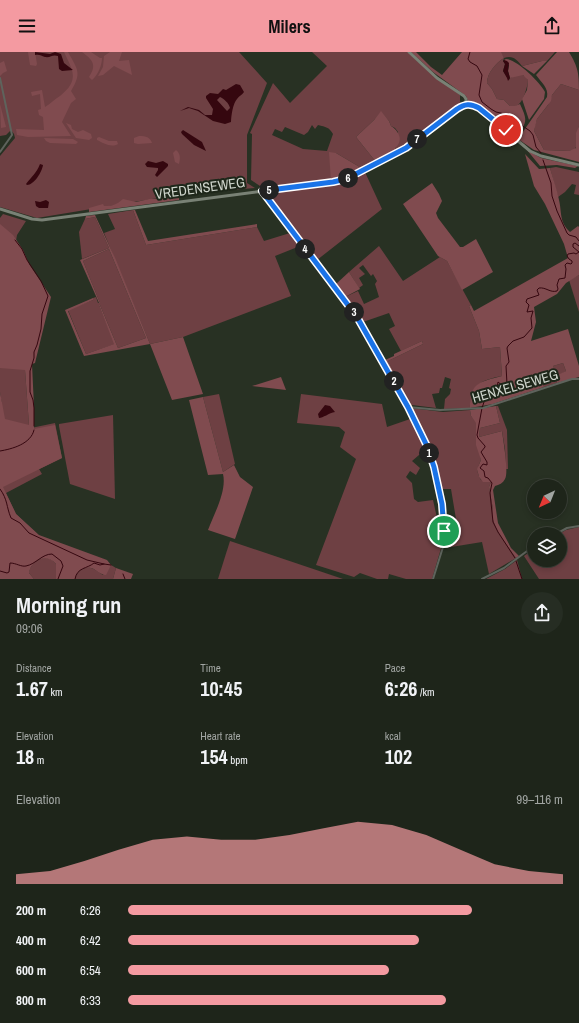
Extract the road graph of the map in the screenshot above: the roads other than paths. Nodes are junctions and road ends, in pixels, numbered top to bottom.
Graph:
1 (409, 52) edge
2 (0, 78) edge
3 (466, 104) junction
4 (0, 152) edge
5 (579, 165) edge
6 (262, 191) junction
7 (0, 209) edge
8 (579, 379) edge
9 (408, 407) junction
10 (579, 526) edge
11 (567, 528) edge
12 (527, 551) edge
13 (433, 579) edge
14 (482, 579) edge

1 - 3 main road
2 - 4 street
3 - 5 main road
3 - 6 main road, VREDENSEWEG
6 - 7 main road, VREDENSEWEG
6 - 9 street
8 - 9 street, HENXELSEWEG
9 - 13 street
10 - 11 street
12 - 14 street

